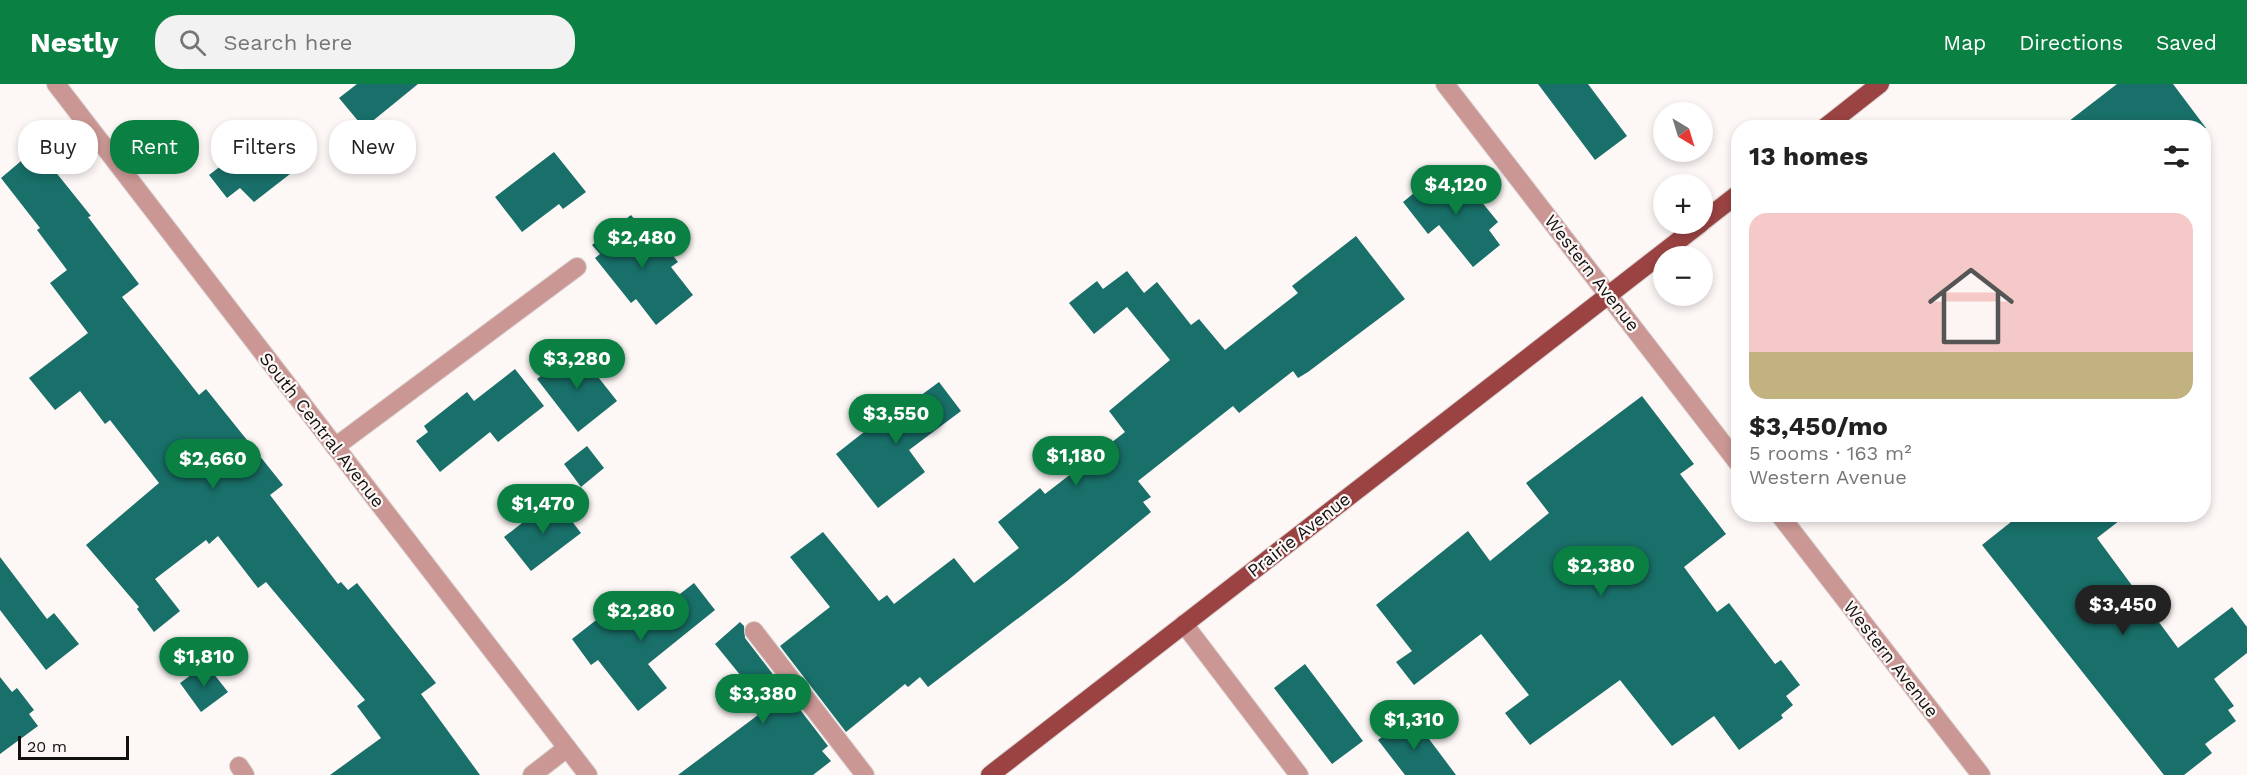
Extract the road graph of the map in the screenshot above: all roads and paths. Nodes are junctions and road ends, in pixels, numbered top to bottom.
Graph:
1 (56, 84) edge
2 (1445, 84) edge
3 (1880, 84) edge
4 (1834, 120) edge
5 (1731, 199) edge
6 (1713, 214) edge
7 (1687, 234) edge
8 (577, 267) dead end
9 (1608, 294) junction
10 (335, 447) junction
11 (1731, 453) edge
12 (1785, 522) edge
13 (1184, 624) junction
14 (754, 632) dead end
15 (567, 748) junction
16 (532, 775) edge
17 (588, 775) edge
18 (865, 775) edge
19 (990, 775) edge
20 (1299, 775) edge
21 (1981, 775) edge

1 - 10 street, South Central Avenue
2 - 9 street, Western Avenue
3 - 4 main road
5 - 6 main road, Prairie Avenue
7 - 9 main road, Prairie Avenue
8 - 10 street
9 - 11 street, Western Avenue
9 - 13 main road, Prairie Avenue
10 - 15 street, South Central Avenue
12 - 21 street, Western Avenue
13 - 19 main road, Prairie Avenue
13 - 20 street
14 - 18 street
15 - 16 street
15 - 17 street, South Central Avenue

